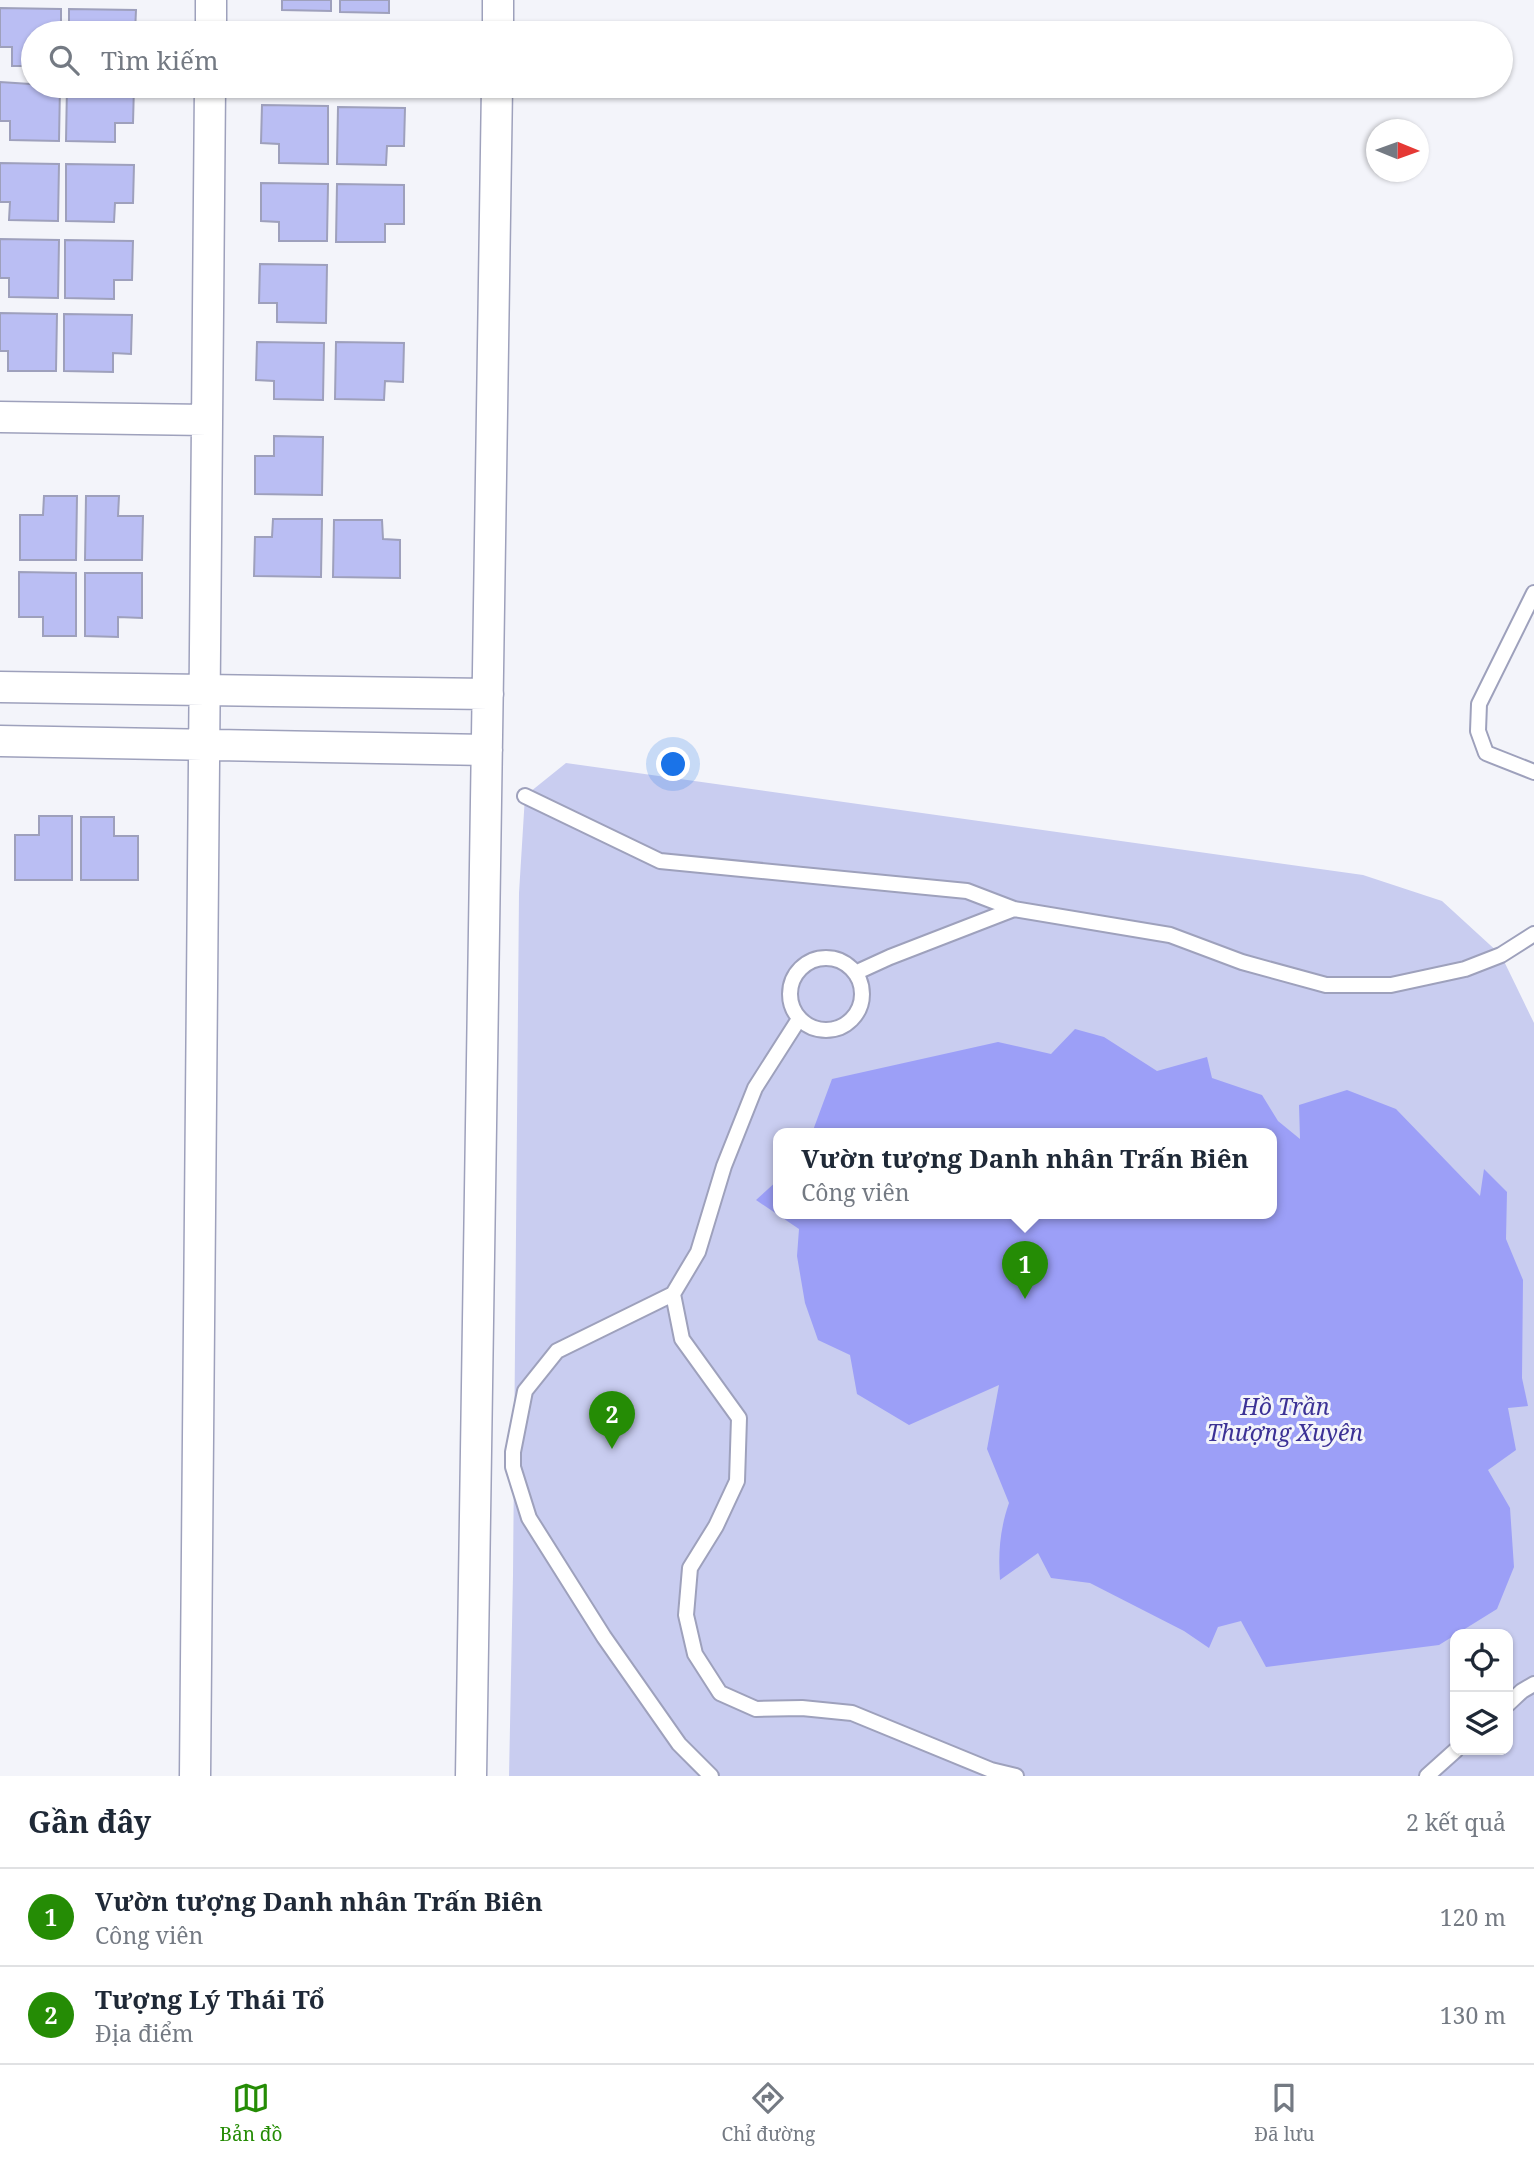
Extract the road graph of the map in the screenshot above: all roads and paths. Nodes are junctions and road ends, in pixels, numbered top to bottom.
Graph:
1 (211, 0) edge
2 (498, 0) edge
3 (211, 21) edge
4 (498, 21) edge
5 (210, 98) edge
6 (497, 98) edge
7 (0, 417) edge
8 (207, 421) junction
9 (1534, 593) edge
10 (0, 687) edge
11 (205, 690) junction
12 (488, 694) junction
13 (0, 741) edge
14 (204, 745) junction
15 (487, 750) junction
16 (1534, 772) edge
17 (524, 796) dead end
18 (1014, 909) junction
19 (1534, 934) edge
20 (855, 972) junction
21 (799, 1019) junction
22 (673, 1294) junction
23 (1534, 1684) edge
24 (1513, 1699) edge
25 (1451, 1755) edge
26 (195, 1776) edge
27 (471, 1776) edge
28 (711, 1776) edge
29 (1016, 1776) edge
30 (1427, 1776) edge

1 - 3 street
2 - 4 street
5 - 8 street
6 - 12 street
7 - 8 street
8 - 11 street
9 - 16 lane
10 - 11 street
11 - 12 street
11 - 14 street
12 - 15 street
13 - 14 street
14 - 15 street
14 - 26 street
15 - 27 street
17 - 18 lane
18 - 19 lane
18 - 20 lane
20 - 21 lane
20 - 21 lane
21 - 22 lane
22 - 28 lane
22 - 29 lane
23 - 24 lane
25 - 30 lane

